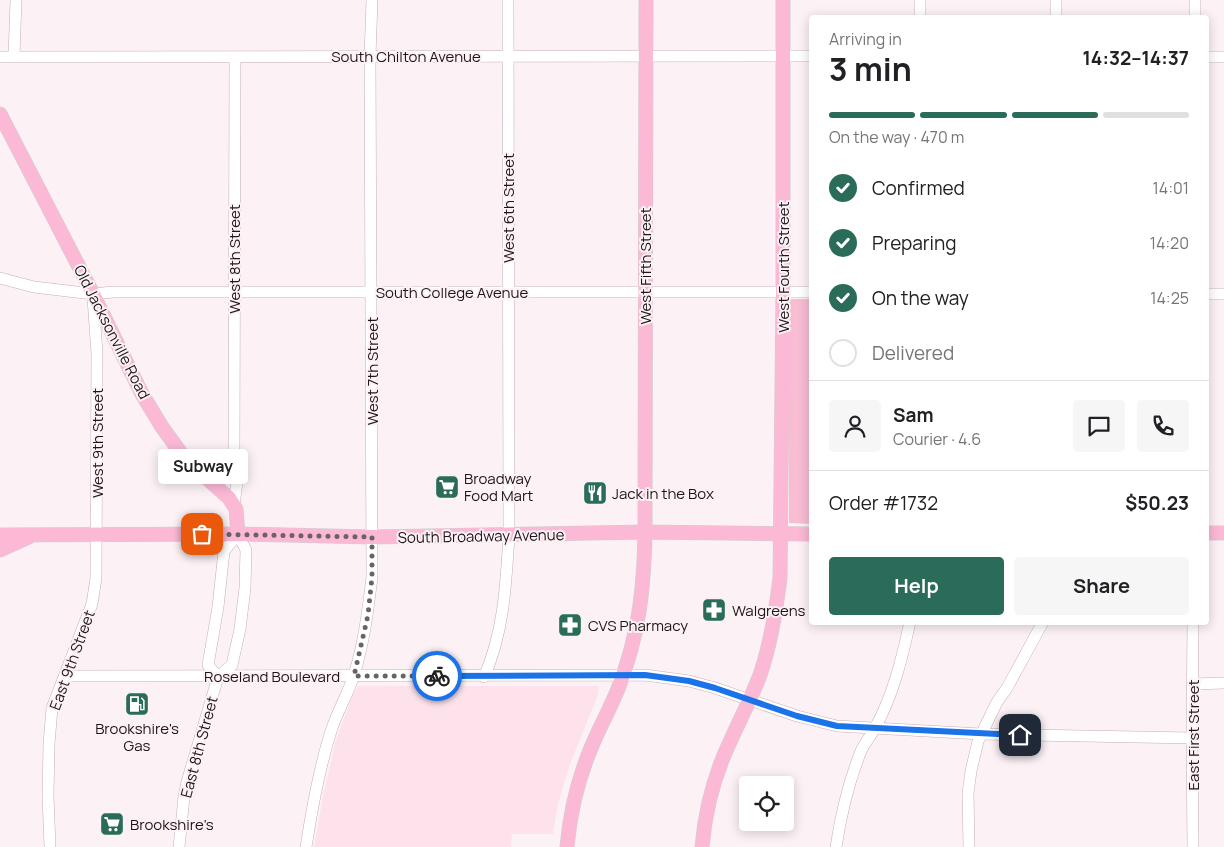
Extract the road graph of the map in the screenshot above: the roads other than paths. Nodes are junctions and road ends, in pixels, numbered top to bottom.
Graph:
1 (16, 0) edge
2 (372, 0) edge
3 (508, 0) edge
4 (646, 0) edge
5 (783, 0) edge
6 (920, 0) edge
7 (1056, 0) edge
8 (1194, 0) edge
9 (920, 15) edge
10 (1056, 15) edge
11 (1195, 15) edge
12 (14, 56) junction
13 (370, 56) junction
14 (646, 56) junction
15 (783, 56) junction
16 (809, 56) edge
17 (0, 57) edge
18 (235, 57) junction
19 (508, 57) junction
20 (1209, 57) edge
21 (1224, 57) edge
22 (0, 114) edge
23 (0, 278) edge
24 (233, 292) junction
25 (371, 292) junction
26 (645, 292) junction
27 (783, 292) junction
28 (809, 292) edge
29 (508, 293) junction
30 (93, 294) junction
31 (1209, 294) edge
32 (1224, 294) edge
33 (112, 334) junction
34 (97, 353) junction
35 (234, 462) junction
36 (212, 483) junction
37 (234, 505) junction
38 (645, 532) junction
39 (781, 533) junction
40 (1209, 533) edge
41 (1224, 533) edge
42 (34, 534) junction
43 (96, 534) junction
44 (238, 534) junction
45 (809, 534) edge
46 (0, 535) edge
47 (509, 535) junction
48 (372, 537) junction
49 (0, 550) edge
50 (909, 625) edge
51 (1041, 625) edge
52 (1194, 625) edge
53 (623, 675) junction
54 (65, 676) junction
55 (354, 676) junction
56 (218, 677) junction
57 (484, 677) junction
58 (1194, 684) junction
59 (1224, 684) edge
60 (750, 700) junction
61 (875, 728) junction
62 (981, 734) junction
63 (1192, 738) junction
64 (50, 847) edge
65 (179, 847) edge
66 (306, 847) edge
67 (566, 847) edge
68 (702, 847) edge
69 (836, 847) edge
70 (969, 847) edge
71 (1193, 847) edge

1 - 12 street
2 - 13 street, West 7th Street
3 - 19 street, West 6th Street
4 - 14 main road, West Fifth Street
5 - 15 main road, West Fourth Street
6 - 9 street
7 - 10 street
8 - 11 street
12 - 17 street, South Chilton Avenue
12 - 18 street, South Chilton Avenue
13 - 18 street, South Chilton Avenue
13 - 19 street, South Chilton Avenue
13 - 25 street, West 7th Street
14 - 15 street, South Chilton Avenue
14 - 19 street, South Chilton Avenue
14 - 26 main road, West Fifth Street
15 - 16 street, South Chilton Avenue
15 - 27 main road, West Fourth Street
18 - 24 street, West 8th Street
19 - 29 street, West 6th Street
20 - 21 street
22 - 30 main road, Old Jacksonville Road
23 - 30 street, South College Avenue
24 - 25 street, South College Avenue
24 - 30 street, South College Avenue
24 - 35 street, West 8th Street
25 - 29 street, South College Avenue
25 - 48 street, West 7th Street
26 - 27 street, South College Avenue
26 - 29 street, South College Avenue
26 - 38 main road, West Fifth Street
27 - 28 street, South College Avenue
27 - 39 main road, West Fourth Street
29 - 47 street, West 6th Street
30 - 33 main road, Old Jacksonville Road
30 - 34 street, West 9th Street
31 - 32 street
33 - 34 street
33 - 36 main road, Old Jacksonville Road
34 - 43 street, West 9th Street
35 - 36 street
35 - 37 street, West 8th Street
36 - 37 main road, Old Jacksonville Road
37 - 44 main road
38 - 39 main road, South Broadway Avenue
38 - 47 main road, South Broadway Avenue
38 - 53 main road, West Fifth Street
39 - 45 main road, South Broadway Avenue
39 - 60 main road, West Fourth Street
40 - 41 main road
42 - 43 main road, South Broadway Avenue
42 - 46 main road, South Broadway Avenue
42 - 49 main road
43 - 44 main road, South Broadway Avenue
43 - 54 street, East 9th Street
44 - 48 main road, South Broadway Avenue
44 - 56 street, East 8th Street
44 - 56 street, East 8th Street
47 - 48 main road, South Broadway Avenue
47 - 57 street, West 6th Street
48 - 55 street, West 7th Street
50 - 61 street
51 - 62 street
52 - 58 street, East First Street
53 - 57 street, Roseland Boulevard
53 - 60 street, Roseland Boulevard
53 - 67 main road, West Fifth Street
54 - 56 street, Roseland Boulevard
54 - 64 street, East 9th Street
55 - 56 street, Roseland Boulevard
55 - 57 street, Roseland Boulevard
55 - 66 street, West 7th Street
56 - 65 street, East 8th Street
58 - 59 street
58 - 63 street, East First Street
60 - 61 street, Roseland Boulevard
60 - 68 main road, West Fourth Street
61 - 62 street, Roseland Boulevard
61 - 69 street
62 - 63 street, Roseland Boulevard
62 - 70 street
63 - 71 street, East First Street

